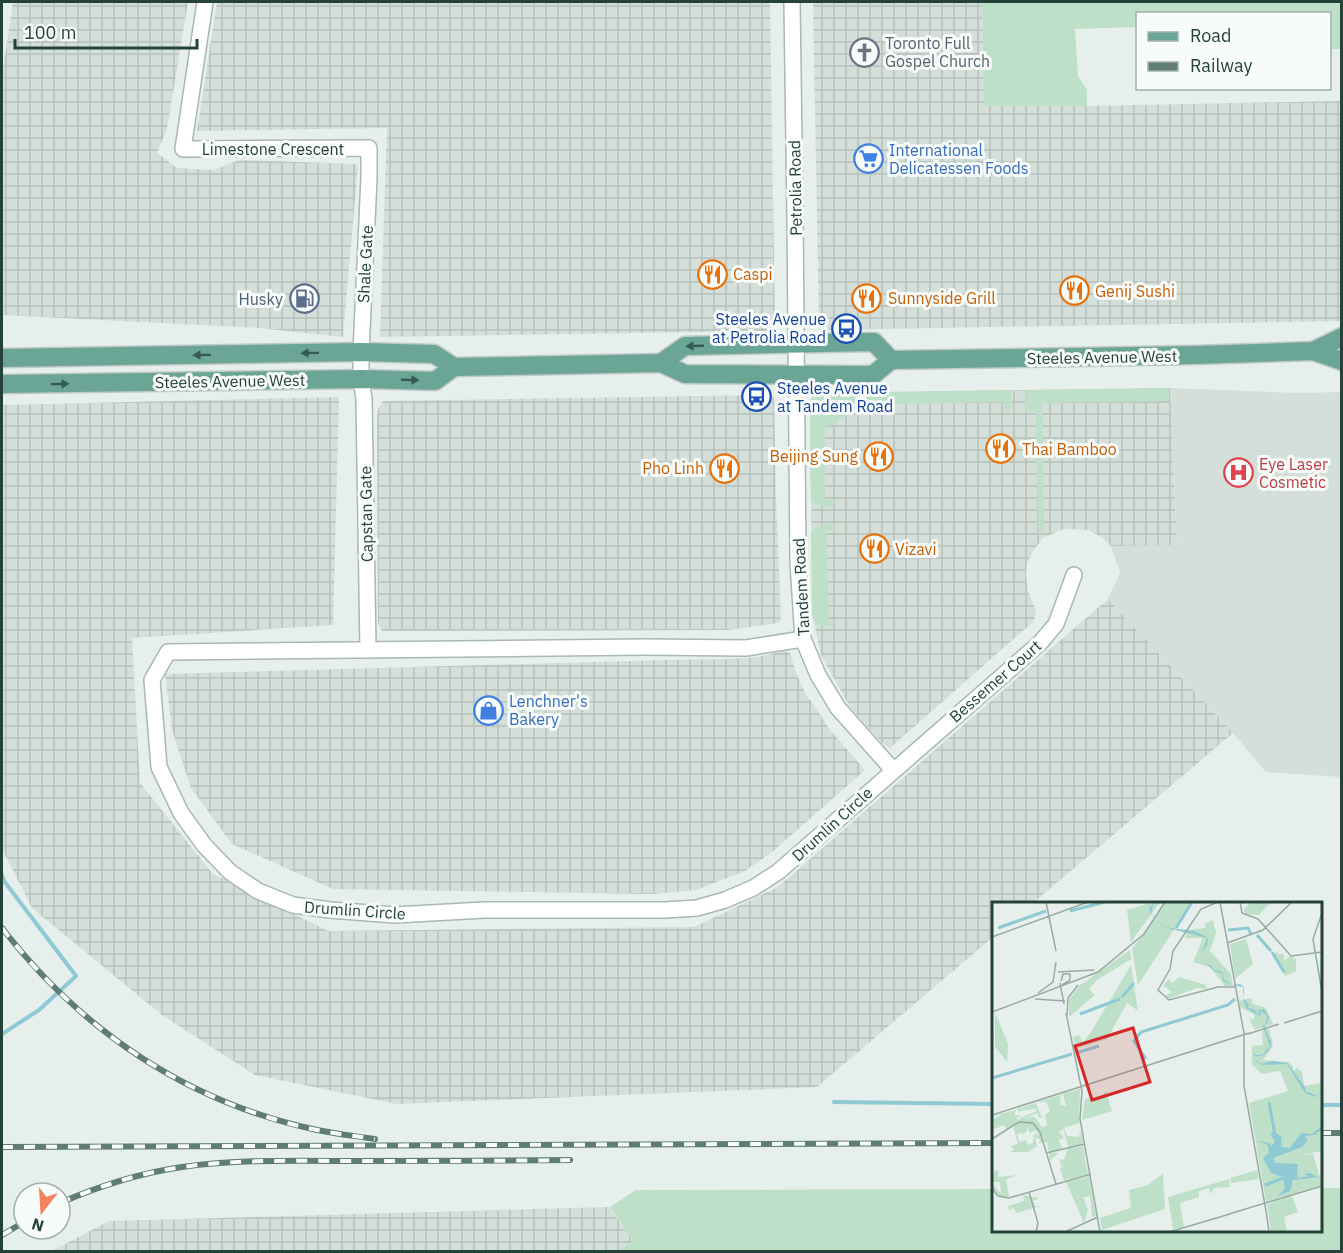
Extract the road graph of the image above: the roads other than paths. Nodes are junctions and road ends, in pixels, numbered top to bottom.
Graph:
1 (205, 2) edge
2 (792, 2) edge
3 (369, 148) joint
4 (1341, 337) edge
5 (795, 344) junction
6 (1313, 351) junction
7 (361, 352) junction
8 (2, 358) edge
9 (891, 360) junction
10 (1341, 361) edge
11 (660, 363) junction
12 (454, 367) junction
13 (796, 375) junction
14 (361, 379) junction
15 (2, 384) edge
16 (1074, 575) dead end
17 (802, 639) junction
18 (369, 650) junction
19 (893, 770) junction

1 - 3 street, Limestone Crescent
2 - 5 street, Petrolia Road
3 - 7 street, Shale Gate
4 - 6 main road, Steeles Avenue West
5 - 9 main road
5 -> 11 main road
5 - 13 street, Petrolia Road
6 - 9 main road, Steeles Avenue West
6 - 10 main road, Steeles Avenue West
7 -> 8 main road, Steeles Avenue West
7 - 12 main road, Steeles Avenue West
7 - 14 street, Shale Gate
9 - 13 main road, Steeles Avenue West
11 - 12 main road, Steeles Avenue West
11 - 13 main road, Steeles Avenue West
14 -> 12 main road, Steeles Avenue West
13 - 17 street, Tandem Road
15 -> 14 main road, Steeles Avenue West
14 - 18 street, Capstan Gate
16 - 19 street, Bessemer Court
17 - 18 street, Drumlin Circle
17 - 19 street, Tandem Road
18 - 19 street, Drumlin Circle

